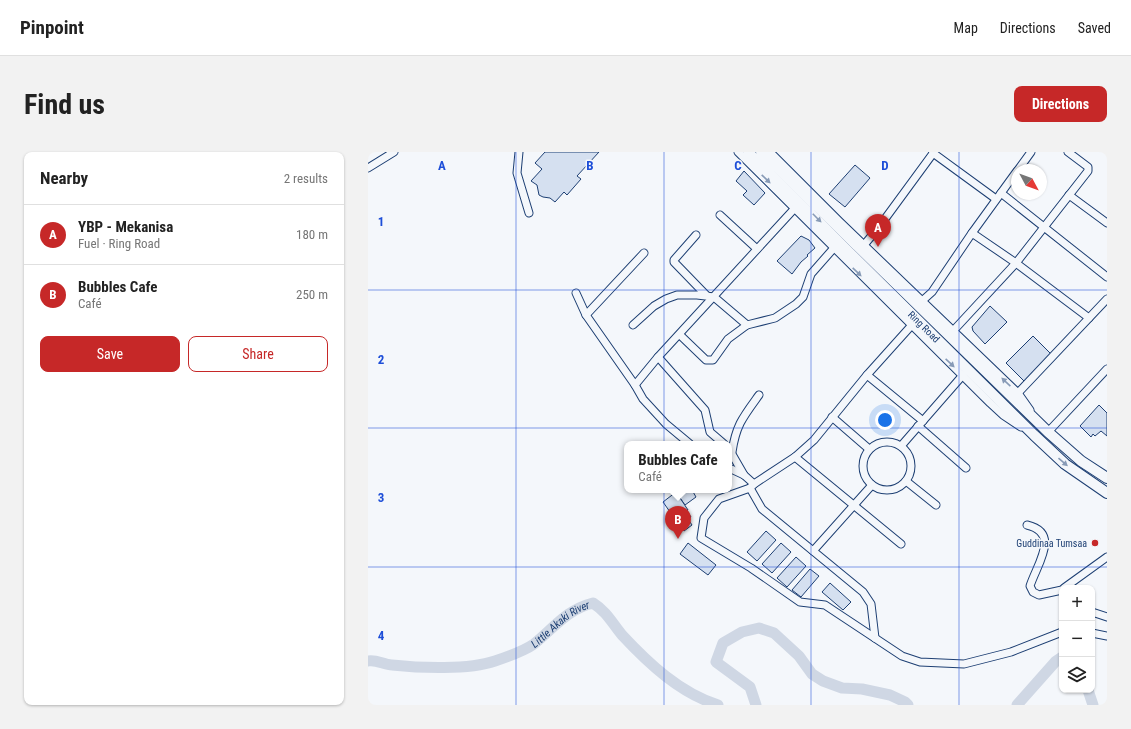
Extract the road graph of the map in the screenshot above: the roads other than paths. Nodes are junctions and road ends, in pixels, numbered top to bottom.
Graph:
1 (394, 152) edge
2 (519, 152) edge
3 (738, 152) edge
4 (748, 152) edge
5 (761, 152) edge
6 (770, 152) edge
7 (933, 152) edge
8 (1031, 152) edge
9 (1068, 152) edge
10 (1022, 164) edge
11 (368, 168) edge
12 (1011, 178) edge
13 (1069, 195) junction
14 (998, 196) junction
15 (795, 208) junction
16 (529, 212) dead end
17 (720, 214) dead end
18 (1107, 223) edge
19 (1044, 228) junction
20 (972, 233) junction
21 (696, 234) dead end
22 (864, 245) junction
23 (757, 249) junction
24 (833, 249) junction
25 (644, 253) dead end
26 (1016, 263) junction
27 (1107, 277) edge
28 (576, 293) dead end
29 (706, 295) junction
30 (714, 297) junction
31 (1107, 299) edge
32 (922, 301) junction
33 (586, 315) junction
34 (1089, 318) junction
35 (633, 325) dead end
36 (746, 325) junction
37 (911, 326) junction
38 (953, 331) junction
39 (680, 335) junction
40 (658, 357) junction
41 (1107, 369) edge
42 (867, 375) junction
43 (963, 375) junction
44 (635, 385) junction
45 (1018, 393) junction
46 (759, 395) dead end
47 (832, 417) junction
48 (1039, 423) junction
49 (920, 424) junction
50 (1048, 432) junction
51 (1034, 435) junction
52 (686, 441) edge
53 (720, 441) edge
54 (732, 443) edge
55 (902, 446) junction
56 (868, 449) junction
57 (732, 454) edge
58 (795, 457) junction
59 (966, 468) dead end
60 (732, 469) edge
61 (744, 475) junction
62 (1107, 478) edge
63 (906, 481) junction
64 (872, 485) junction
65 (752, 486) junction
66 (1107, 493) edge
67 (852, 505) junction
68 (936, 505) dead end
69 (1027, 525) dead end
70 (900, 544) dead end
71 (814, 551) junction
72 (1107, 557) edge
73 (1068, 585) edge
74 (1059, 590) edge
75 (1095, 613) edge
76 (1107, 617) edge
77 (1059, 633) edge
78 (1095, 634) edge
79 (1107, 636) edge
80 (875, 638) junction

1 - 11 street
2 - 16 street
3 -> 15 street
4 -> 51 highway, Ring Road
5 - 48 highway, Ring Road
6 - 22 street
7 - 14 street
7 - 22 street
8 - 10 street
9 - 13 street
12 - 14 street
13 - 18 street
13 - 19 street
14 - 19 street
14 - 20 street
15 - 23 street
15 - 24 street
17 - 23 street
19 - 26 street
19 - 27 street
20 - 26 street
20 - 32 street
21 - 29 street
22 - 32 street
23 - 30 street
24 - 36 street
24 -> 37 street
25 - 33 street
26 - 34 street
26 - 38 street
28 - 33 street
29 - 30 street
29 - 35 street
30 - 36 street
30 - 39 street
31 - 34 street
32 - 38 street
33 - 44 street
34 - 45 street
36 - 39 street
37 - 42 street
37 -> 43 street
45 -> 38 street
39 - 40 street
40 - 44 street
40 - 53 street
41 - 50 street
42 - 47 street
42 - 49 street
43 - 49 street
43 - 51 street
44 - 52 street
45 - 48 street
46 - 54 street
47 - 56 street
47 - 58 street
48 - 50 highway, Ring Road
49 - 55 street
49 - 59 street
50 - 62 highway, Ring Road
51 -> 66 highway, Ring Road
55 - 56 street
55 - 63 street
56 - 64 street
57 - 61 street
58 - 65 street
58 - 67 street
60 - 61 street
61 - 65 street
63 - 64 street
63 - 68 street
64 - 67 street
65 - 71 street
65 - 80 street
67 - 70 street
67 - 71 street
69 - 74 street
71 - 80 street
72 - 73 street
75 - 76 street
77 - 80 street
78 - 79 street

